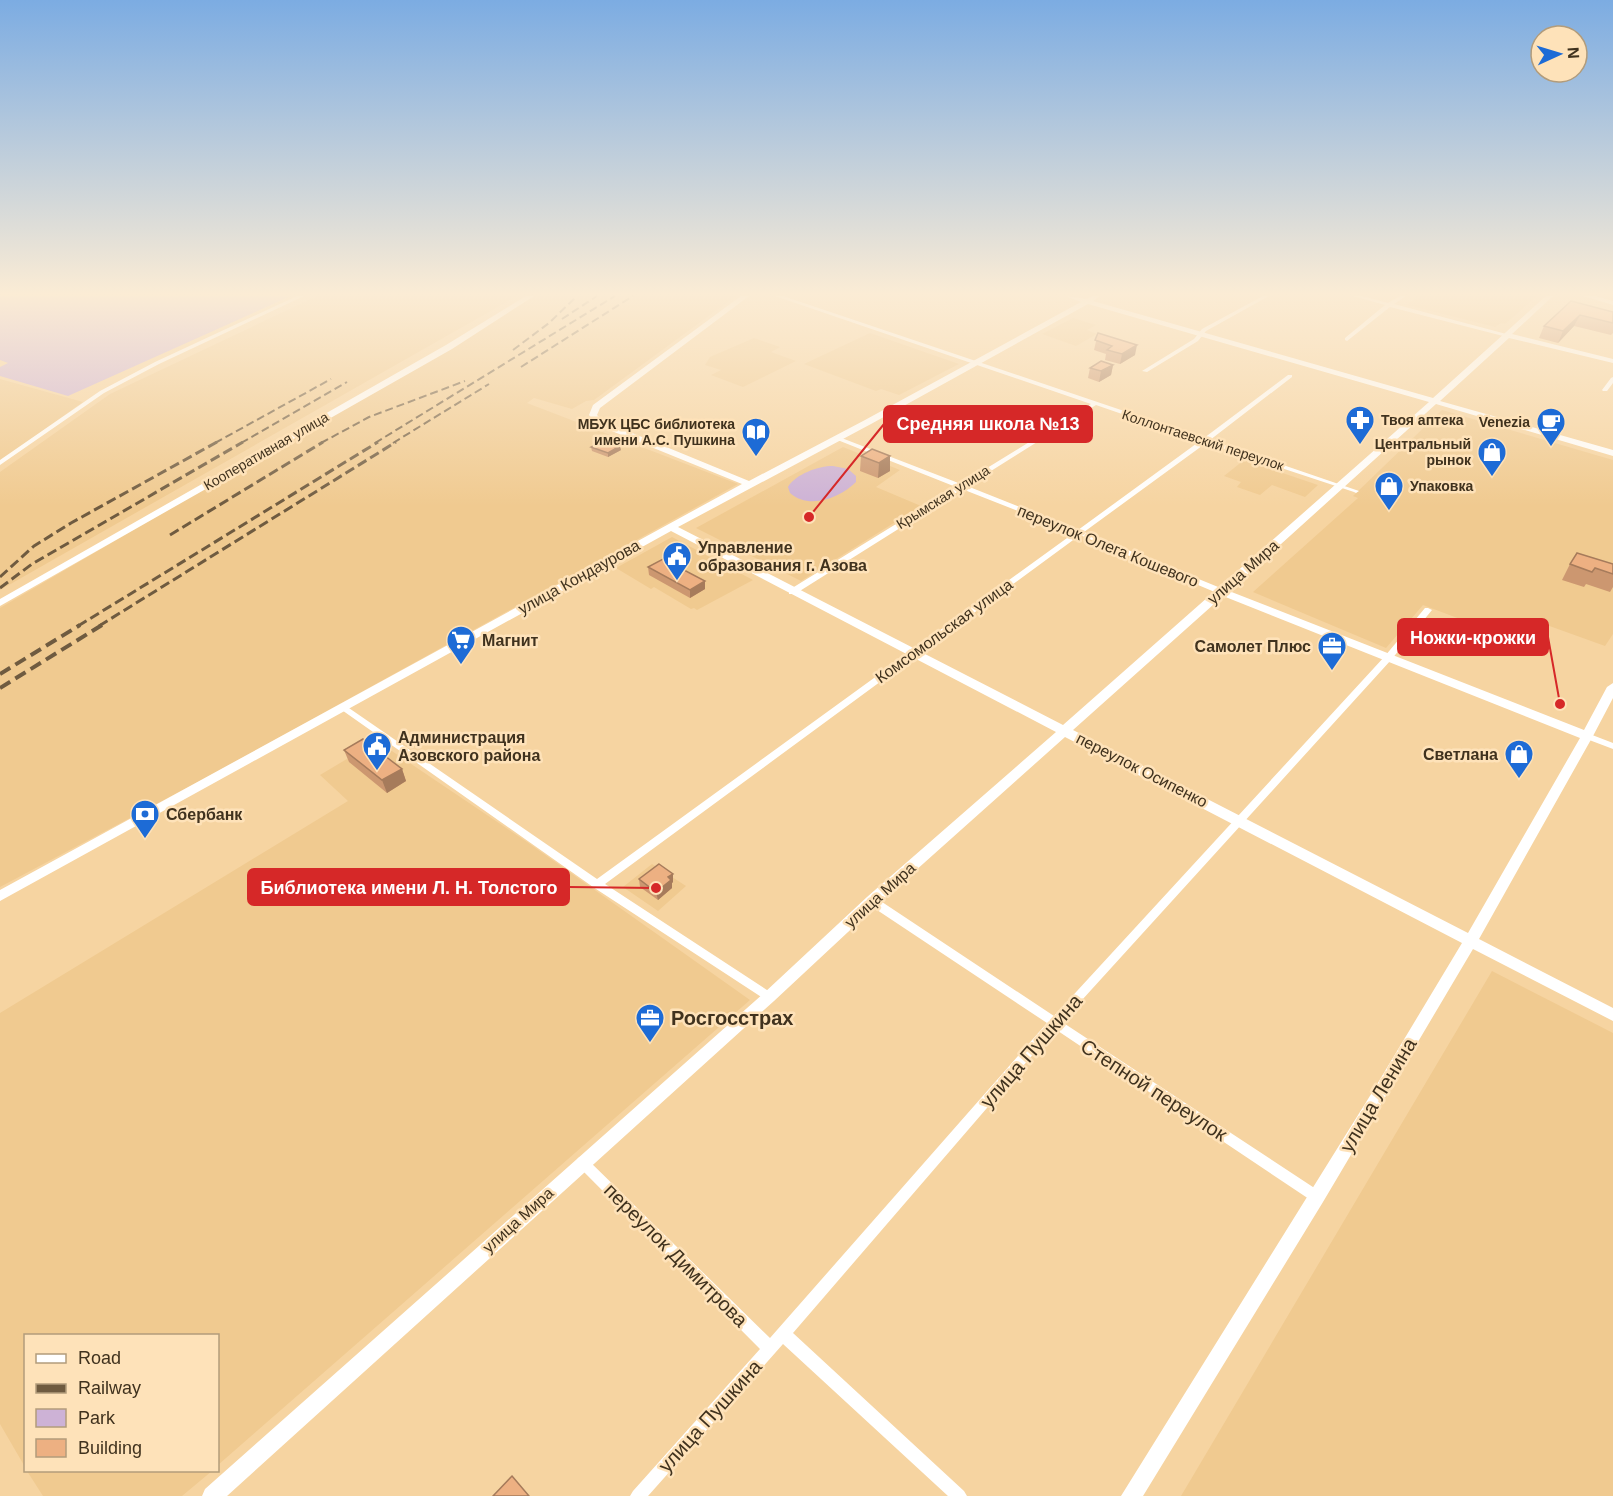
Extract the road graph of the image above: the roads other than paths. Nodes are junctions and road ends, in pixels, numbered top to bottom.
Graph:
1 (152, 366) edge
2 (416, 366) edge
3 (652, 366) edge
4 (971, 366) edge
5 (979, 366) edge
6 (1154, 366) edge
7 (1309, 366) edge
8 (1473, 366) edge
9 (1145, 371) dead end
10 (1290, 376) dead end
11 (1613, 379) edge
12 (1605, 390) dead end
13 (1432, 402) junction
14 (1094, 404) junction
15 (837, 438) junction
16 (1204, 441) junction
17 (1613, 453) edge
18 (0, 464) edge
19 (749, 484) junction
20 (1341, 485) junction
21 (958, 486) junction
22 (1356, 491) dead end
23 (670, 527) junction
24 (1078, 532) junction
25 (1220, 591) junction
26 (792, 592) junction
27 (0, 603) edge
28 (1428, 610) dead end
29 (913, 654) junction
30 (1388, 658) junction
31 (1613, 687) edge
32 (343, 708) junction
33 (1063, 730) junction
34 (1587, 736) junction
35 (1613, 746) edge
36 (1240, 821) junction
37 (597, 884) junction
38 (0, 896) edge
39 (872, 901) junction
40 (1470, 940) junction
41 (769, 997) junction
42 (1613, 1015) edge
43 (1053, 1024) junction
44 (582, 1162) junction
45 (1317, 1197) junction
46 (783, 1335) junction
47 (770, 1348) junction
48 (212, 1496) edge
49 (638, 1496) edge
50 (959, 1496) edge
51 (1131, 1496) edge

1 - 18 street
2 - 27 street, Кооперативная улица
3 - 19 street
4 - 15 street, улица Кондаурова
5 - 14 street, Коллонтаевский переулок
6 - 9 street
7 - 13 street
8 - 13 street, улица Мира
10 - 16 street, Комсомольская улица
11 - 12 street
13 - 17 street
13 - 20 street, улица Мира
14 - 16 street, Коллонтаевский переулок
14 - 21 street, Крымская улица
15 - 19 street, улица Кондаурова
15 - 21 street, переулок Олега Кошевого
16 - 20 street, Коллонтаевский переулок
16 - 24 street, Комсомольская улица
19 - 23 street, улица Кондаурова
20 - 22 street, Коллонтаевский переулок
20 - 25 street, улица Мира
21 - 24 street, переулок Олега Кошевого
21 - 26 street, Крымская улица
23 - 26 street, переулок Осипенко
23 - 32 street, улица Кондаурова
24 - 25 street, переулок Олега Кошевого
24 - 29 street, Комсомольская улица
25 - 30 street, переулок Олега Кошевого
25 - 33 street, улица Мира
26 - 29 street, переулок Осипенко
28 - 30 street, улица Пушкина
29 - 33 street, переулок Осипенко
29 - 37 street, Комсомольская улица
30 - 34 street, переулок Олега Кошевого
30 - 36 street, улица Пушкина
31 - 34 street, улица Ленина
32 - 37 street
32 - 38 street, улица Кондаурова
33 - 36 street, переулок Осипенко
33 - 39 street, улица Мира
34 - 35 street, переулок Олега Кошевого
34 - 40 street, улица Ленина
36 - 40 street, переулок Осипенко
36 - 43 street, улица Пушкина
37 - 41 street
39 - 41 street, улица Мира
39 - 43 street, Степной переулок
40 - 42 street, переулок Осипенко
40 - 45 street, улица Ленина
41 - 44 street, улица Мира
43 - 45 street, Степной переулок
43 - 46 street, улица Пушкина
44 - 47 street, переулок Димитрова
44 - 48 street, улица Мира
45 - 51 street, улица Ленина
46 - 47 street, улица Пушкина
46 - 50 street
47 - 49 street, улица Пушкина

